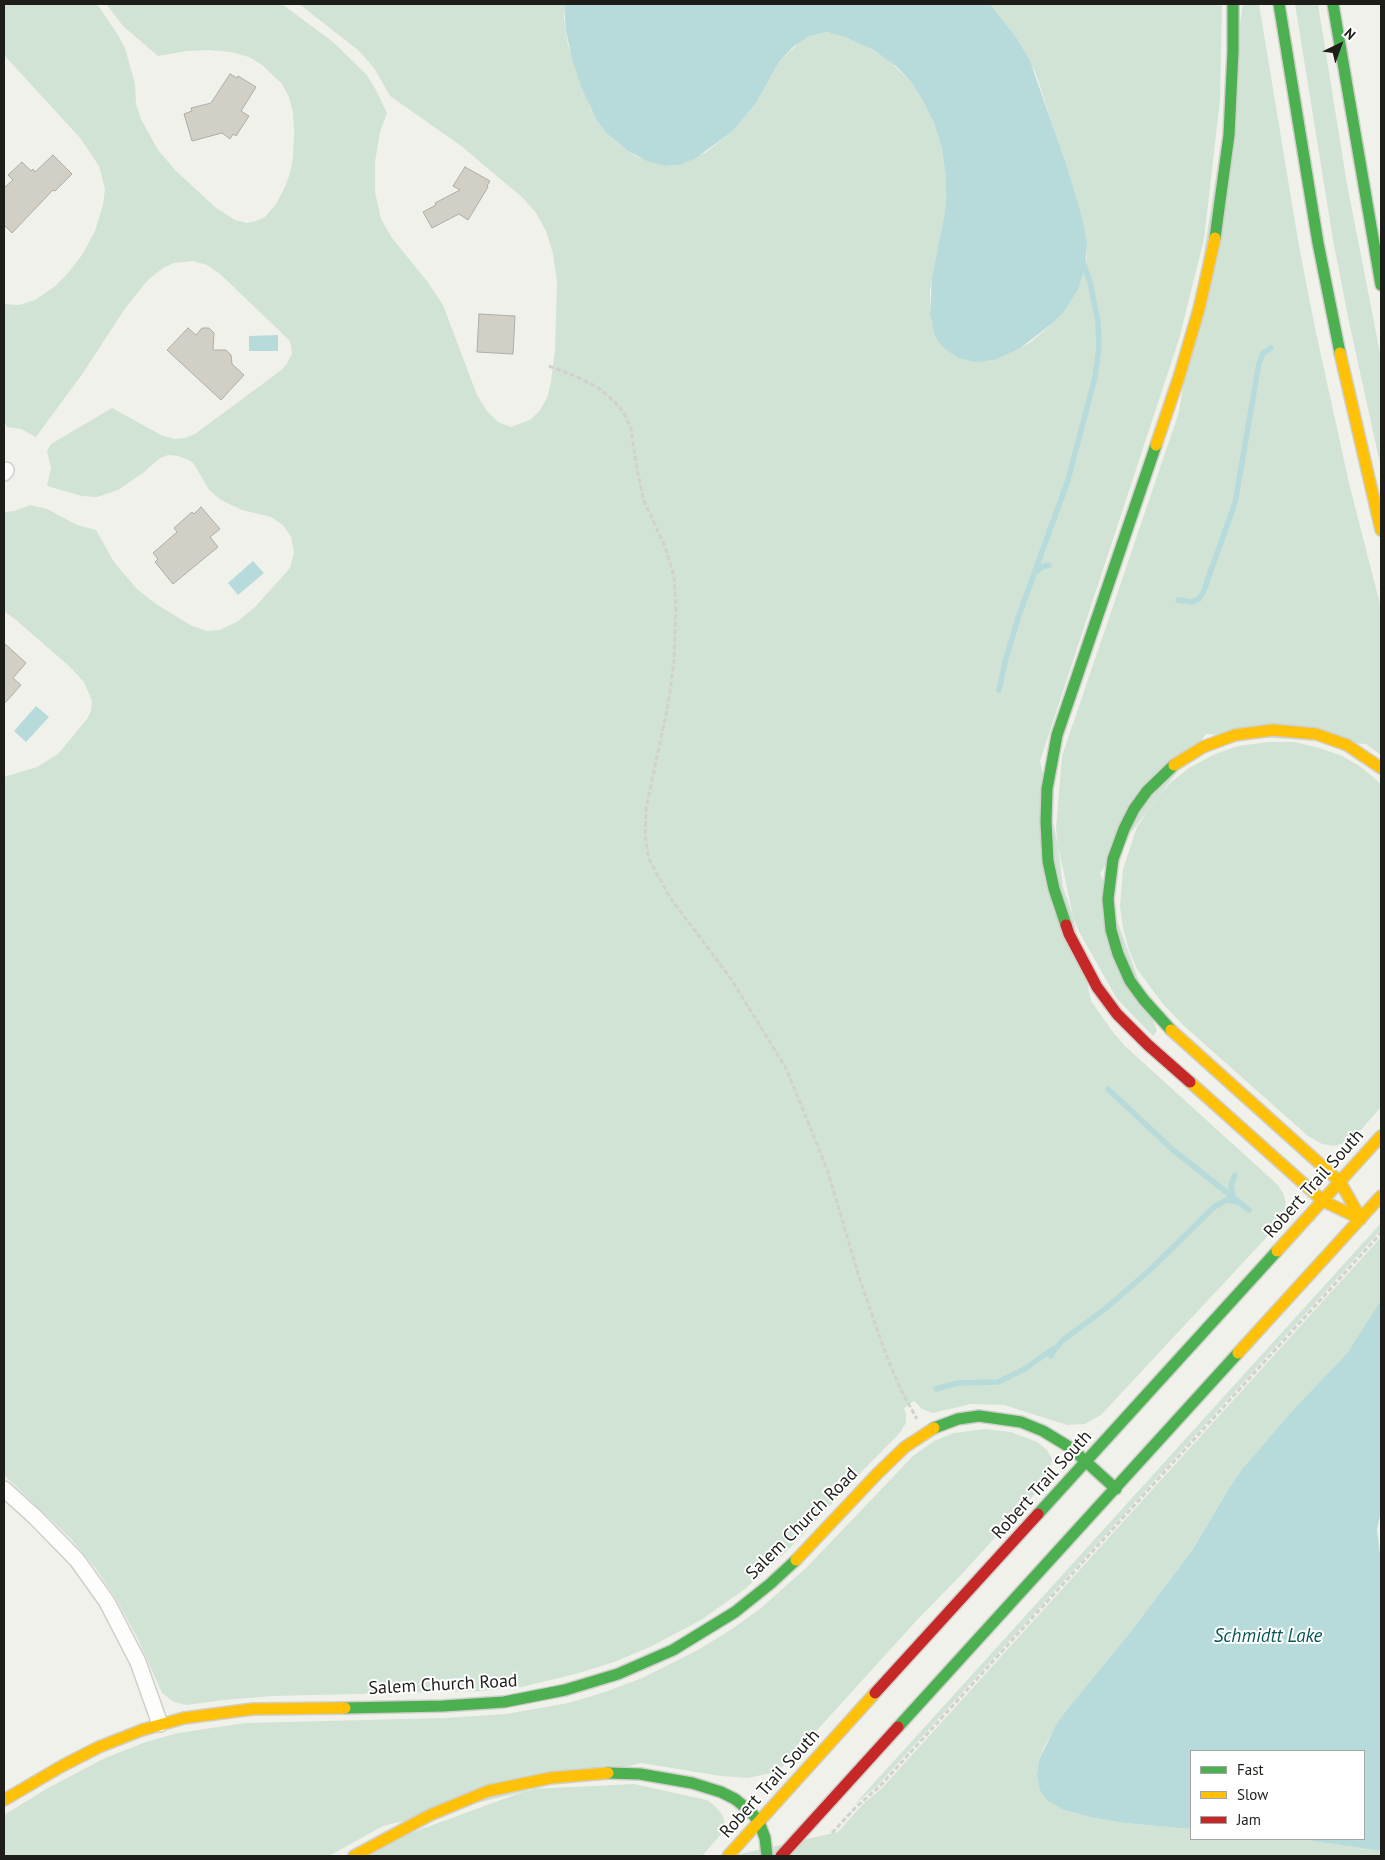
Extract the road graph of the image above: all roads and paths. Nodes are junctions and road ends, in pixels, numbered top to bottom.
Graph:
1 (1233, 4) edge
2 (1279, 4) edge
3 (1333, 4) edge
4 (1381, 285) edge
5 (549, 366) dead end
6 (1381, 530) edge
7 (1381, 768) edge
8 (1381, 1136) edge
9 (1340, 1182) junction
10 (1381, 1196) edge
11 (1323, 1201) junction
12 (1361, 1219) junction
13 (1381, 1233) edge
14 (925, 1432) junction
15 (1086, 1462) junction
16 (4, 1488) edge
17 (1116, 1489) junction
18 (160, 1724) junction
19 (4, 1800) edge
20 (759, 1822) junction
21 (832, 1833) dead end
22 (767, 1852) edge
23 (354, 1856) edge
24 (728, 1856) edge
25 (781, 1856) edge

1 - 11 main road
2 - 6 main road
3 - 4 main road
5 - 14 path
7 - 9 main road
8 - 9 main road, Robert Trail South
9 - 11 main road, Robert Trail South
9 - 12 main road
10 - 12 main road
11 - 12 main road
11 - 15 main road, Robert Trail South
12 - 17 main road
13 - 21 path
14 - 15 main road, Salem Church Road
14 - 18 main road, Salem Church Road
15 - 17 main road, Salem Church Road
15 - 20 main road, Robert Trail South
16 - 18 street
17 - 25 main road
18 - 19 main road, Salem Church Road
20 - 22 main road
20 - 23 main road
20 - 24 main road, Robert Trail South

